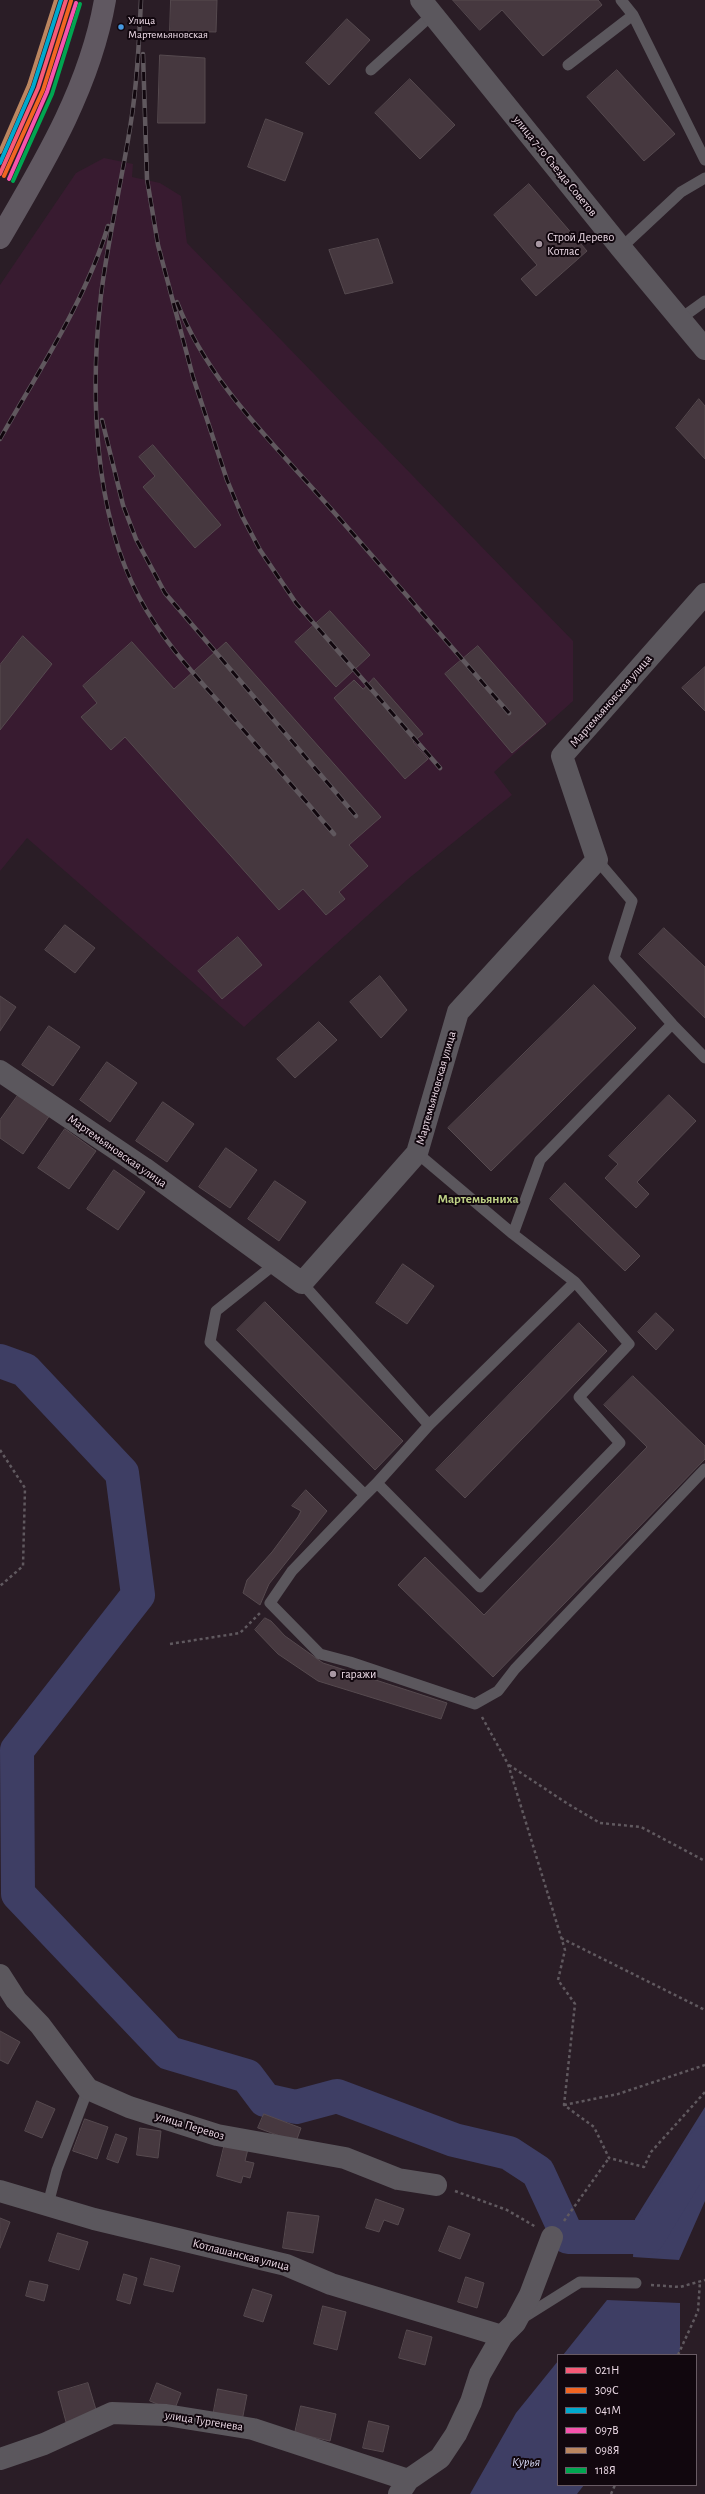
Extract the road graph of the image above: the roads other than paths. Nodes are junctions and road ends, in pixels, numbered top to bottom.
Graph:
1 (105, 0) edge
2 (621, 0) edge
3 (427, 7) edge
4 (633, 15) junction
5 (568, 65) dead end
6 (371, 70) dead end
7 (705, 160) edge
8 (705, 178) edge
9 (0, 238) edge
10 (621, 248) junction
11 (705, 301) edge
12 (680, 319) junction
13 (705, 349) edge
14 (705, 594) edge
15 (597, 860) junction
16 (672, 1024) junction
17 (705, 1058) edge
18 (0, 1071) edge
19 (417, 1154) junction
20 (513, 1234) junction
21 (275, 1264) junction
22 (575, 1282) junction
23 (302, 1283) junction
24 (429, 1425) junction
25 (705, 1469) edge
26 (377, 1483) junction
27 (365, 1495) junction
28 (0, 1974) edge
29 (88, 2089) junction
30 (436, 2185) road end
31 (0, 2191) edge
32 (48, 2204) junction
33 (556, 2231) road end
34 (636, 2283) road end
35 (508, 2329) junction
36 (0, 2459) edge
37 (404, 2487) edge

1 - 9 main road
2 - 4 lane
3 - 6 lane
3 - 10 street, улица 7-го Съезда Советов
4 - 5 lane
4 - 7 lane
8 - 10 lane
10 - 12 street, улица 7-го Съезда Советов
11 - 12 lane
12 - 13 street, улица 7-го Съезда Советов
14 - 15 street, Мартемьяновская улица
15 - 16 lane
15 - 19 street, Мартемьяновская улица
16 - 17 lane
16 - 20 lane
18 - 21 street, Мартемьяновская улица
19 - 20 lane
19 - 23 street, Мартемьяновская улица
20 - 22 lane
21 - 23 street, Мартемьяновская улица
21 - 27 lane
22 - 24 lane
22 - 26 lane
23 - 24 lane
24 - 26 lane
25 - 27 lane
26 - 27 lane
28 - 29 street, улица Перевоз
29 - 30 street, улица Перевоз
29 - 32 lane
31 - 32 street, Котлашанская улица
32 - 35 street, Котлашанская улица
33 - 35 street
34 - 35 lane
35 - 37 street
36 - 37 street, улица Тургенева

